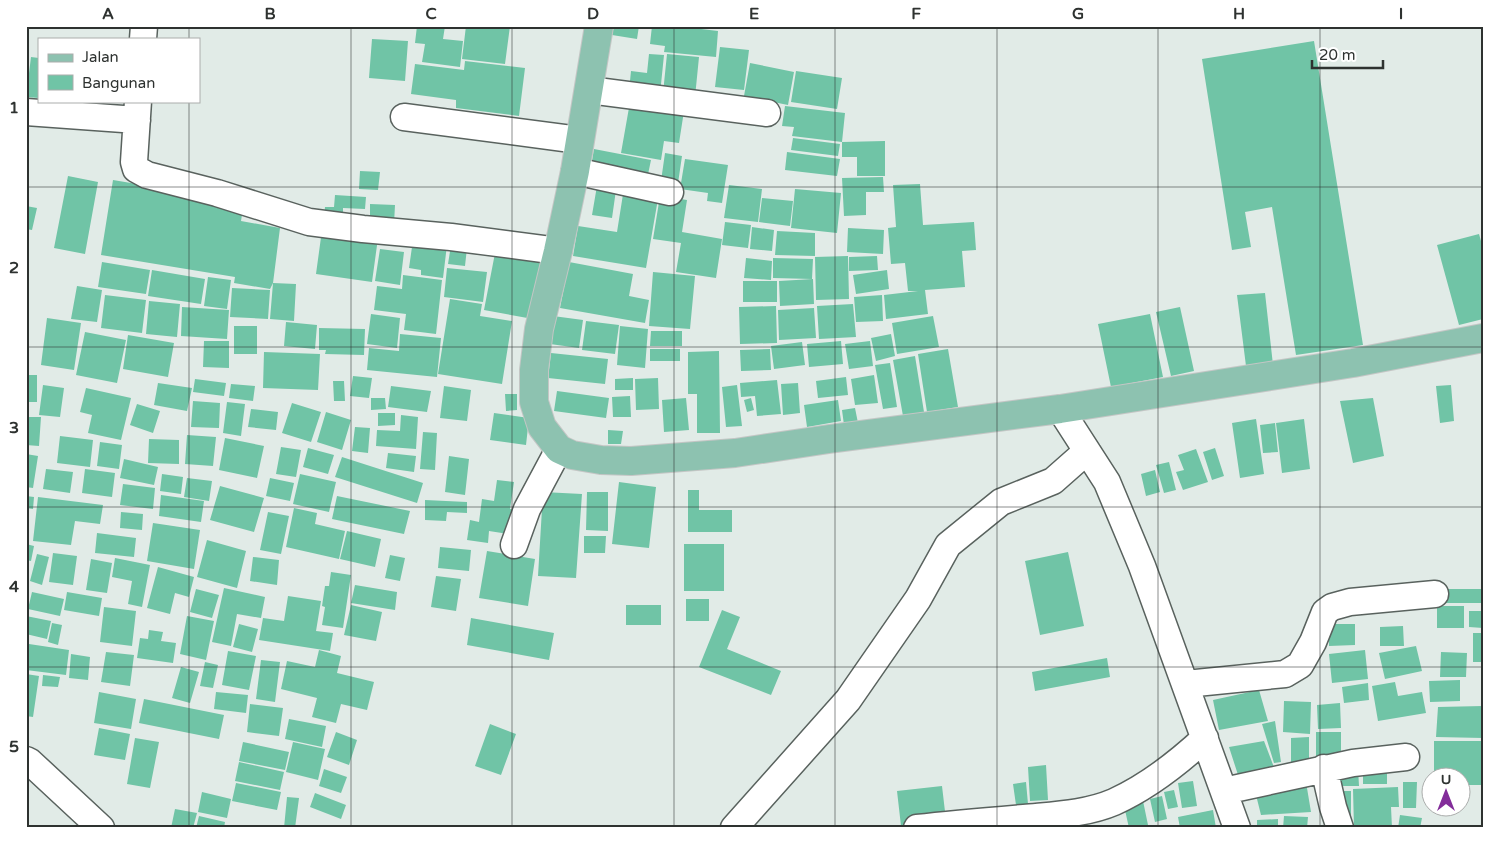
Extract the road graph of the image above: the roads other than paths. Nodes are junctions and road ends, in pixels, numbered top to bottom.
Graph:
1 (599, 26) edge
2 (588, 90) junction
3 (138, 111) edge
4 (26, 112) edge
5 (768, 113) dead end
6 (404, 117) dead end
7 (580, 140) junction
8 (575, 171) junction
9 (670, 192) dead end
10 (558, 251) junction
11 (1483, 338) edge
12 (1060, 410) junction
13 (559, 449) junction
14 (1087, 452) junction
15 (514, 545) dead end
16 (1435, 594) dead end
17 (1186, 684) junction
18 (1205, 738) junction
19 (1406, 757) dead end
20 (26, 760) edge
21 (1324, 768) junction
22 (1224, 791) junction
23 (101, 828) edge
24 (734, 828) edge
25 (917, 828) edge
26 (1237, 828) edge
27 (1340, 828) edge

1 - 2 main road
2 - 5 street
2 - 7 main road
3 - 4 street
3 - 10 street
6 - 7 street
7 - 8 main road
8 - 9 street
8 - 10 main road
10 - 13 main road
11 - 12 main road
12 - 13 main road
12 - 14 street
13 - 15 street
14 - 17 street
14 - 24 street
16 - 17 street
17 - 18 street
18 - 22 street
18 - 25 street
19 - 21 street
20 - 23 street
21 - 22 street
21 - 27 street
22 - 26 street

